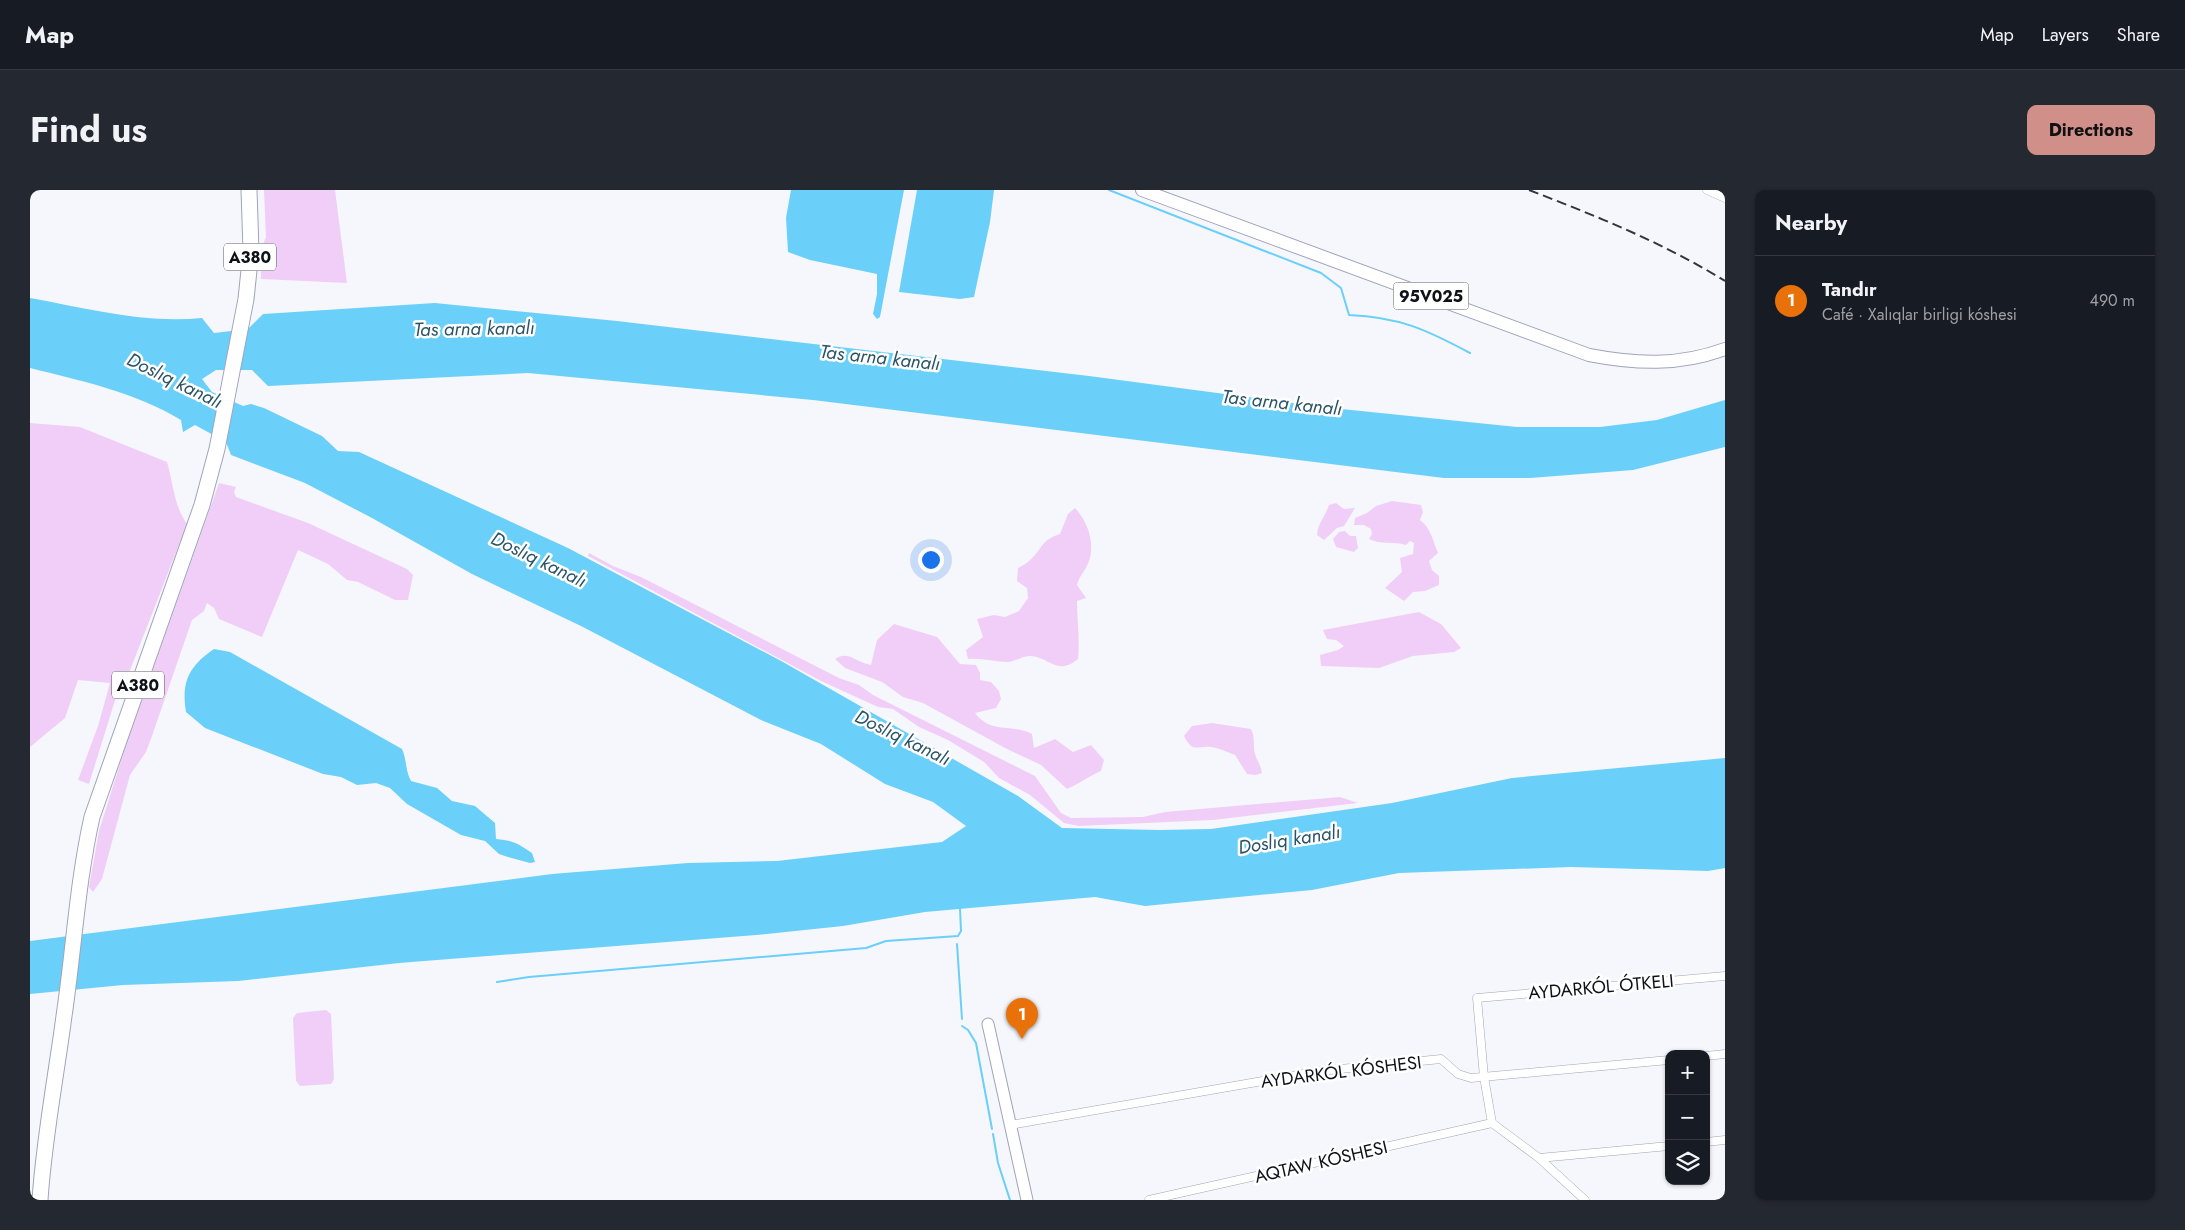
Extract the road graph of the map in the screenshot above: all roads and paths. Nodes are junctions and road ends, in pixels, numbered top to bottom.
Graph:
1 (249, 190) edge
2 (1142, 190) edge
3 (1707, 190) edge
4 (1725, 198) edge
5 (1725, 349) edge
6 (1725, 976) edge
7 (988, 1024) dead end
8 (1725, 1054) edge
9 (1710, 1056) edge
10 (1665, 1060) edge
11 (1484, 1077) junction
12 (1492, 1123) junction
13 (1010, 1125) junction
14 (1725, 1140) edge
15 (1710, 1142) edge
16 (1665, 1146) edge
17 (1538, 1158) junction
18 (40, 1200) edge
19 (1027, 1200) edge
20 (1149, 1200) edge
21 (1585, 1200) edge

1 - 18 highway, A380
2 - 5 main road, 95V025
3 - 4 street
6 - 11 street, AYDARKÓL ÓTKELI
7 - 13 street
8 - 9 street
10 - 11 street, AYDARKÓL KÓSHESI
11 - 12 street
11 - 13 street, AYDARKÓL KÓSHESI
12 - 17 street
12 - 20 street, AQTAW KÓSHESI
13 - 19 street
14 - 15 street
16 - 17 street
17 - 21 street

